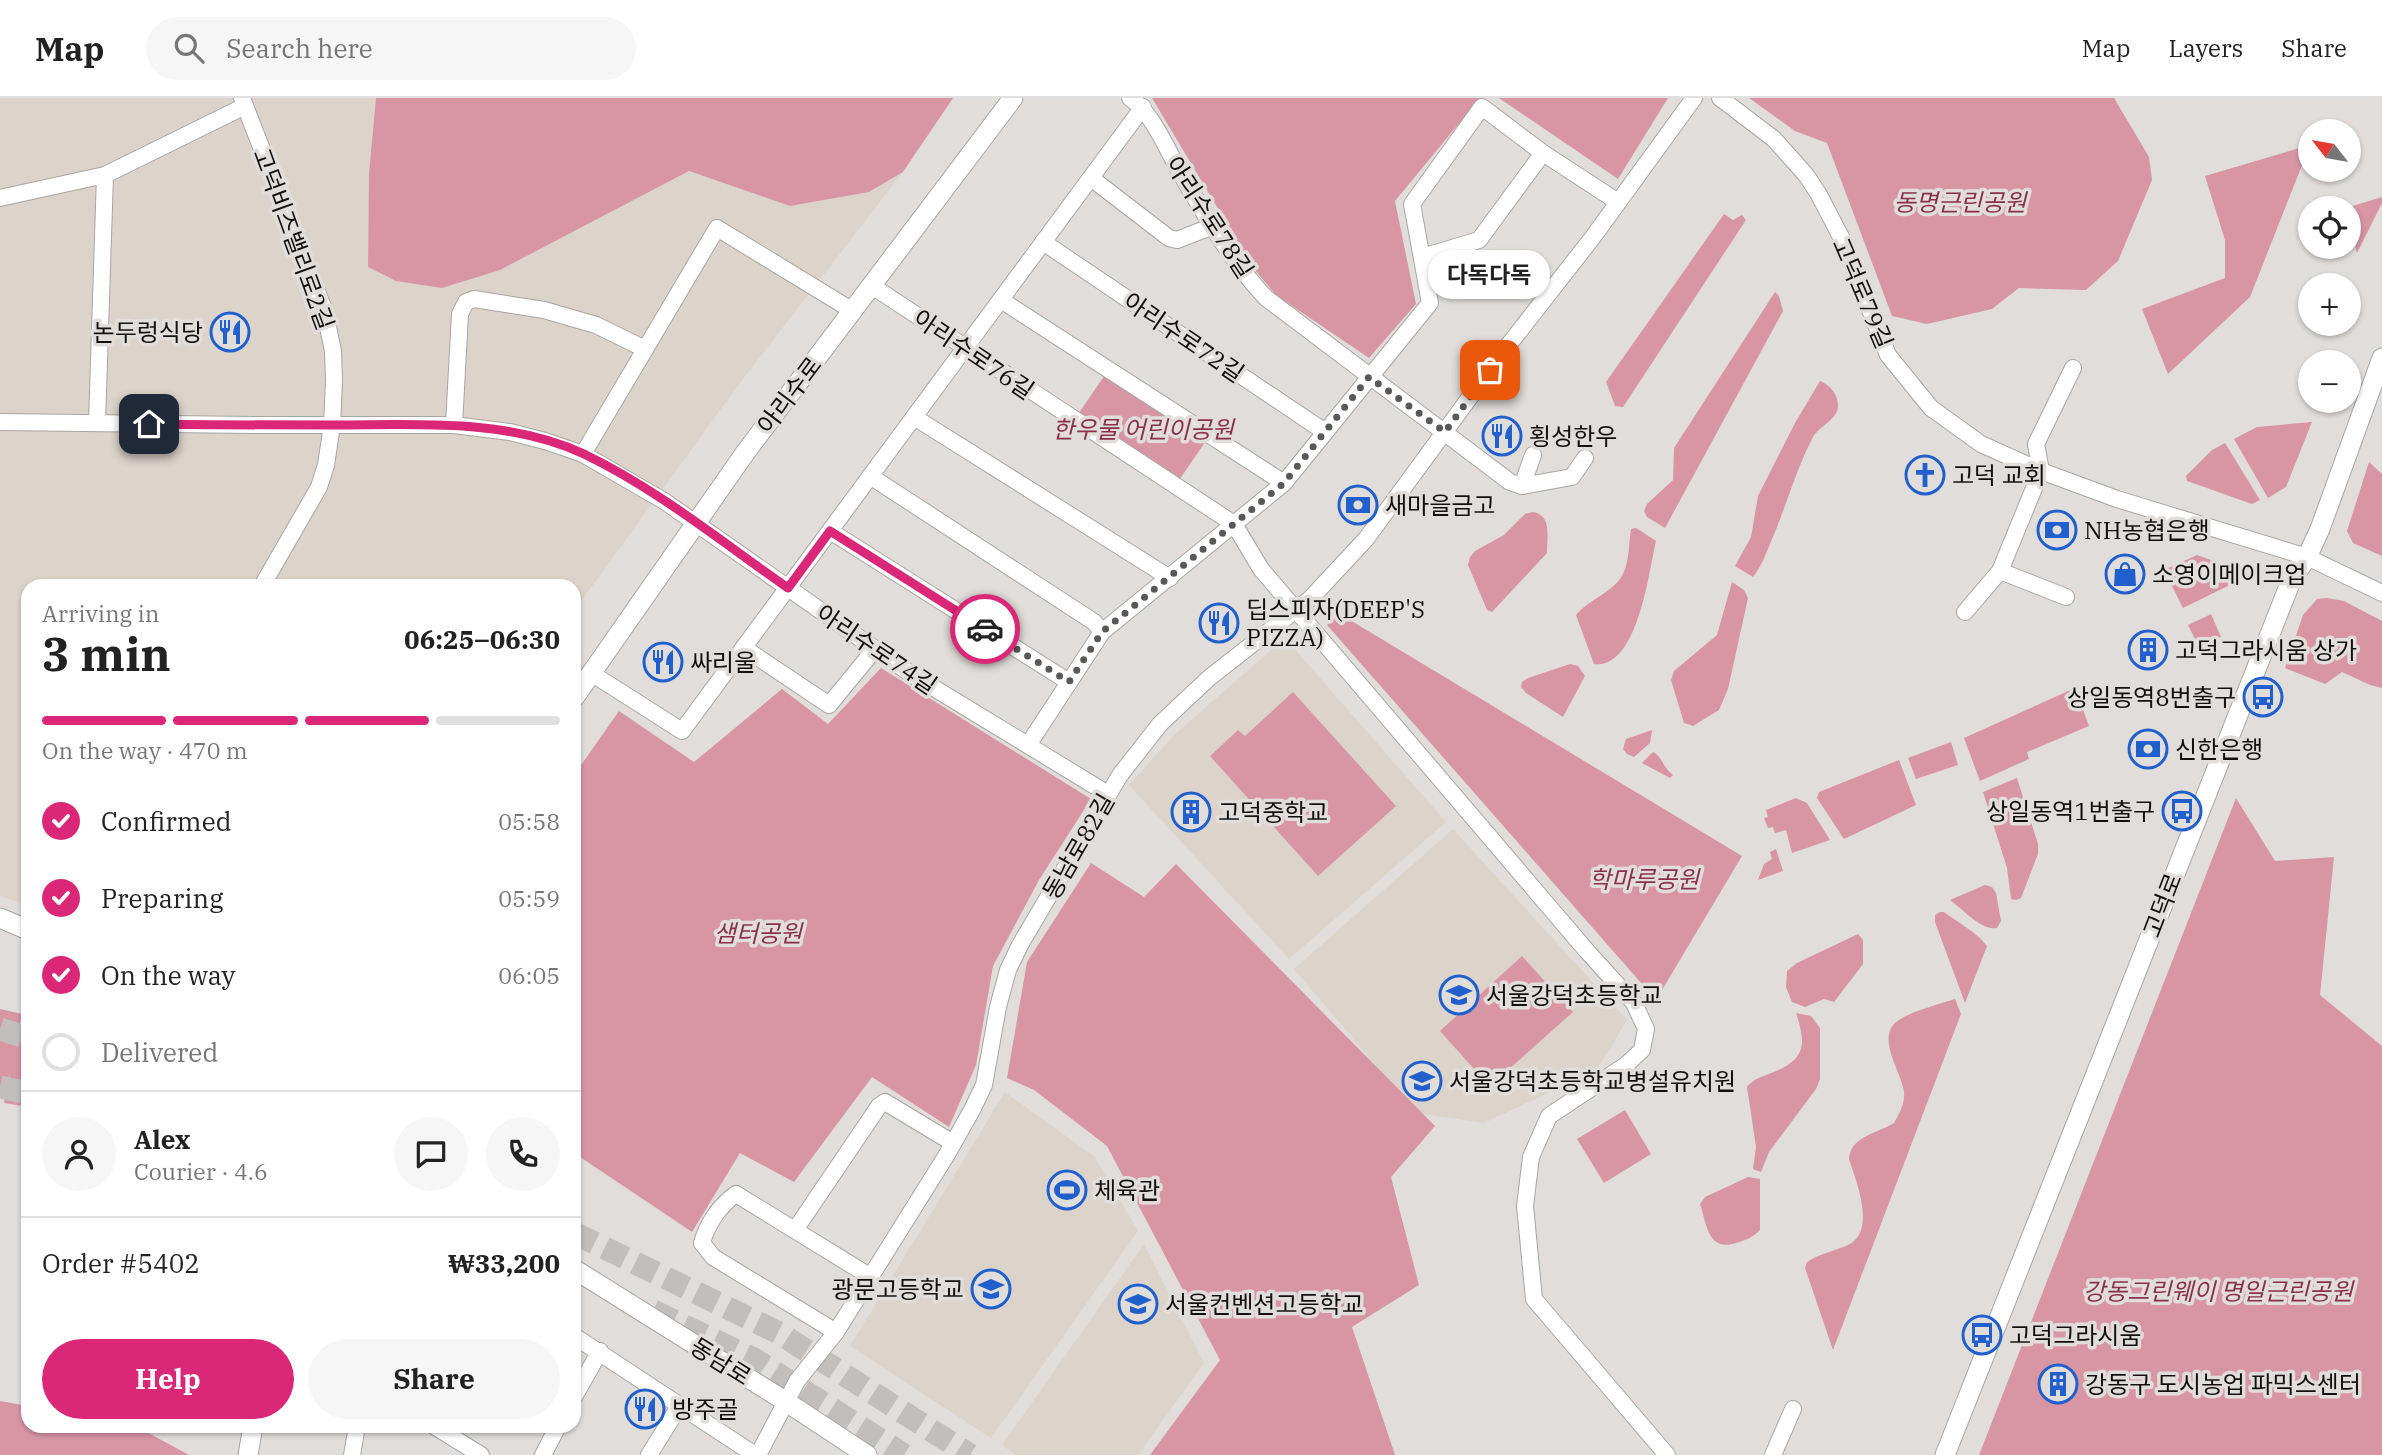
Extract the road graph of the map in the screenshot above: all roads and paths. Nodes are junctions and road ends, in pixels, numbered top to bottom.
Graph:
1 (1013, 98) edge
2 (1694, 98) edge
3 (1720, 98) edge
4 (243, 102) edge
5 (1137, 103) edge
6 (1544, 153) junction
7 (106, 175) junction
8 (1091, 178) junction
9 (0, 198) edge
10 (1618, 202) junction
11 (1213, 226) junction
12 (1043, 243) junction
13 (1422, 257) junction
14 (872, 286) junction
15 (1001, 300) junction
16 (853, 311) junction
17 (964, 347) junction
18 (645, 349) junction
19 (2382, 358) edge
20 (2073, 368) dead end
21 (1369, 377) junction
22 (914, 416) junction
23 (0, 422) edge
24 (97, 423) junction
25 (332, 425) junction
26 (454, 425) junction
27 (1325, 432) junction
28 (1445, 432) junction
29 (583, 454) junction
30 (1533, 455) dead end
31 (1585, 458) dead end
32 (2041, 471) junction
33 (870, 476) junction
34 (1284, 483) junction
35 (1522, 486) junction
36 (696, 523) junction
37 (1234, 524) junction
38 (830, 531) junction
39 (2307, 557) junction
40 (2000, 570) junction
41 (1170, 578) junction
42 (266, 579) edge
43 (788, 588) junction
44 (2382, 593) edge
45 (2066, 597) dead end
46 (1296, 609) junction
47 (1965, 612) dead end
48 (1102, 632) junction
49 (744, 648) junction
50 (875, 649) junction
51 (591, 673) junction
52 (1069, 682) junction
53 (581, 688) edge
54 (1028, 745) junction
55 (1108, 794) junction
56 (0, 918) edge
57 (21, 927) edge
58 (953, 1143) junction
59 (795, 1230) junction
60 (581, 1273) edge
61 (871, 1277) junction
62 (835, 1332) junction
63 (581, 1340) edge
64 (600, 1351) junction
65 (581, 1385) edge
66 (785, 1401) junction
67 (680, 1405) junction
68 (1793, 1409) dead end
69 (252, 1433) edge
70 (356, 1433) edge
71 (445, 1433) edge
72 (554, 1433) edge
73 (248, 1455) edge
74 (352, 1455) edge
75 (481, 1455) edge
76 (543, 1455) edge
77 (649, 1455) edge
78 (757, 1455) edge
79 (867, 1455) edge
80 (1667, 1455) edge
81 (1773, 1455) edge
82 (1945, 1455) edge

1 - 14 main road, 아리수로
2 - 10 street, 동남로82길
3 - 32 street, 고덕로79길
4 - 7 street
4 - 25 street, 고덕비즈밸리로2길
5 - 8 street
5 - 11 street, 아리수로78길
6 - 10 street
6 - 13 street
6 - 13 street
7 - 9 street
7 - 24 street
8 - 11 street
8 - 12 street
10 - 28 street, 동남로82길
11 - 21 street, 아리수로78길
12 - 15 street
12 - 27 street, 아리수로72길
13 - 21 street
14 - 16 main road, 아리수로
14 - 17 street, 아리수로76길
15 - 17 street
15 - 34 street
16 - 18 street
16 - 36 main road, 아리수로
17 - 22 street
17 - 37 street, 아리수로76길
18 - 26 street
18 - 29 street
19 - 39 main road, 고덕로
20 - 32 street
21 - 27 street
21 - 28 street, 아리수로78길
22 - 33 street
22 - 41 street
23 - 24 street, 아리수로74길
24 - 25 street, 아리수로74길
25 - 26 street, 아리수로74길
25 - 42 street, 고덕비즈밸리로2길
26 - 29 street, 아리수로74길
27 - 34 street
28 - 35 street, 아리수로78길
28 - 46 street, 동남로82길
29 - 36 street, 아리수로74길
30 - 35 street
31 - 35 street
32 - 39 street, 고덕로79길
32 - 40 street
33 - 38 street
33 - 48 street
34 - 37 street
36 - 43 street, 아리수로74길
36 - 51 main road, 아리수로
37 - 41 street
37 - 46 street, 아리수로76길
38 - 43 street
38 - 52 street
39 - 44 street, 고덕로79길
39 - 82 main road, 고덕로
40 - 45 street
40 - 47 street
41 - 48 street
43 - 49 street
43 - 50 street, 아리수로74길
46 - 55 street, 동남로82길
46 - 80 street
48 - 52 street
49 - 50 street
49 - 51 street
50 - 54 street, 아리수로74길
51 - 53 main road, 아리수로
52 - 54 street
54 - 55 street, 아리수로74길
55 - 58 street, 동남로82길
56 - 57 main road
58 - 59 street
58 - 61 street, 동남로82길
59 - 61 street
59 - 62 street
60 - 66 main road, 동남로
61 - 62 street, 동남로82길
62 - 66 street, 동남로82길
63 - 64 street
64 - 65 street
64 - 67 street
66 - 78 street, 동남로82길
66 - 79 main road, 동남로
67 - 77 street
67 - 78 street
68 - 81 street
69 - 73 main road
70 - 74 street
71 - 75 street
72 - 76 street

